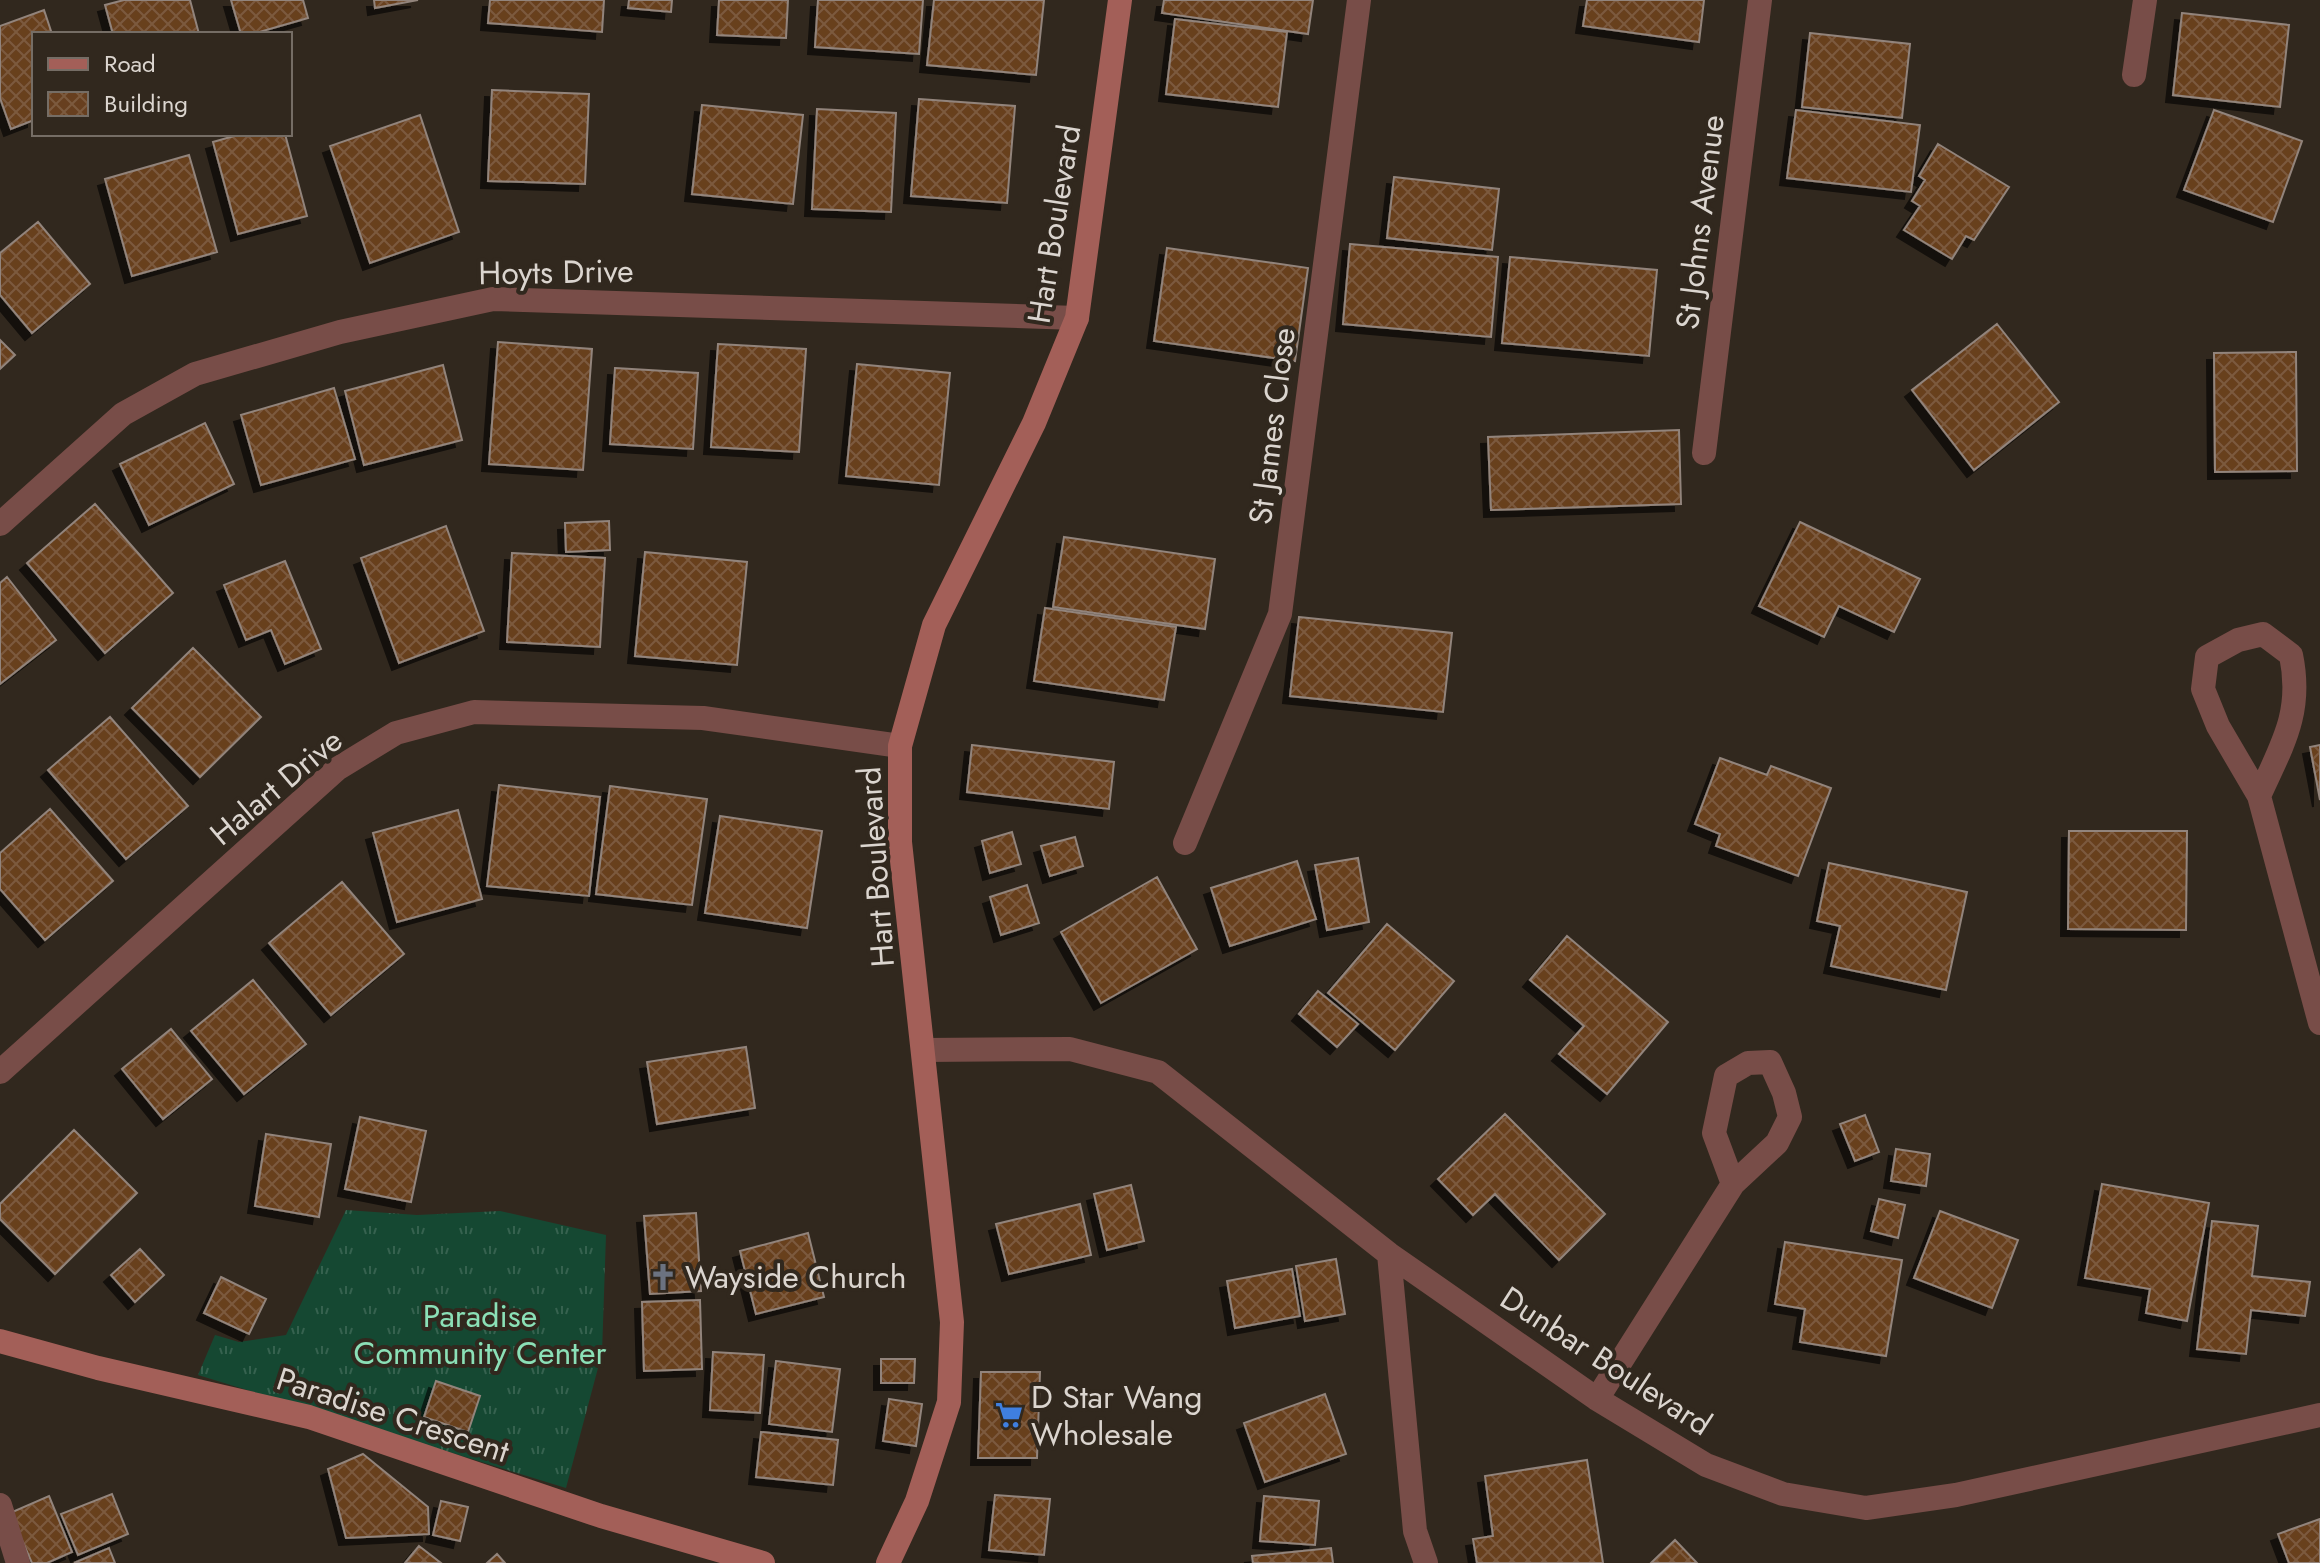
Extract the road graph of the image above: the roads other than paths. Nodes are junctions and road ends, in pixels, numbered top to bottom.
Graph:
1 (1120, 0) edge
2 (1359, 0) edge
3 (1760, 0) edge
4 (2145, 0) edge
5 (2134, 75) dead end
6 (1077, 318) junction
7 (1704, 453) dead end
8 (0, 524) edge
9 (900, 746) junction
10 (2259, 796) junction
11 (1185, 843) dead end
12 (2320, 1023) edge
13 (924, 1050) junction
14 (0, 1072) edge
15 (1733, 1184) junction
16 (1389, 1254) junction
17 (0, 1341) edge
18 (1597, 1399) junction
19 (2320, 1415) edge
20 (0, 1505) edge
21 (18, 1563) edge
22 (763, 1563) edge
23 (888, 1563) edge
24 (1426, 1563) edge

1 - 6 street, Hart Boulevard
2 - 11 street, St James Close
3 - 7 street, St Johns Avenue
4 - 5 street
6 - 8 street, Hoyts Drive
6 - 9 street, Hart Boulevard
9 - 13 street, Hart Boulevard
9 - 14 street, Halart Drive
10 - 10 street
10 - 12 street
13 - 16 street, Dunbar Boulevard
13 - 23 street, Hart Boulevard
15 - 15 street
15 - 18 street
16 - 18 street, Dunbar Boulevard
16 - 24 street
17 - 22 street, Paradise Crescent
18 - 19 street, Dunbar Boulevard
20 - 21 street

